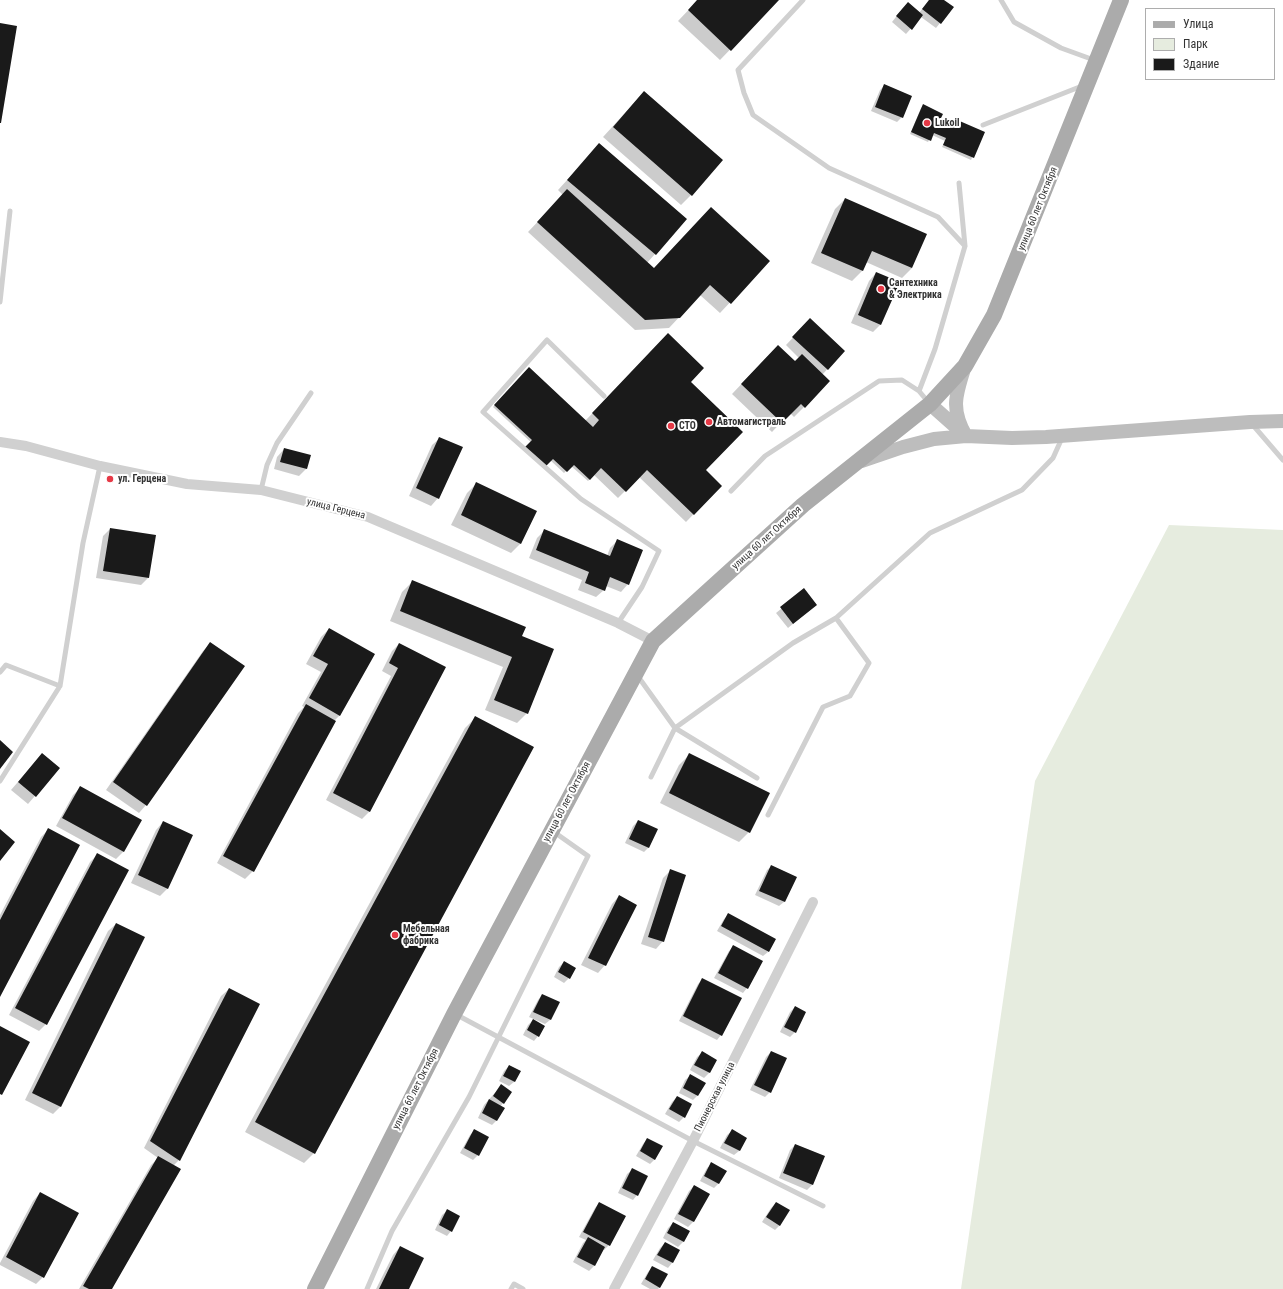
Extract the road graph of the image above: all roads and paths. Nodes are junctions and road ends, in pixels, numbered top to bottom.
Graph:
1 (803, 0) edge
2 (1000, 0) edge
3 (1121, 0) edge
4 (1097, 62) junction
5 (1088, 84) junction
6 (983, 125) dead end
7 (959, 183) dead end
8 (10, 211) dead end
9 (965, 246) junction
10 (0, 302) edge
11 (965, 366) junction
12 (919, 391) junction
13 (311, 393) dead end
14 (604, 396) dead end
15 (930, 404) junction
16 (1283, 421) edge
17 (1250, 422) junction
18 (966, 436) junction
19 (1063, 436) junction
20 (0, 442) edge
21 (1283, 460) edge
22 (857, 462) junction
23 (100, 466) junction
24 (260, 490) junction
25 (731, 491) dead end
26 (836, 618) junction
27 (618, 623) junction
28 (653, 641) junction
29 (0, 672) edge
30 (636, 673) junction
31 (60, 686) junction
32 (675, 728) junction
33 (651, 777) dead end
34 (757, 778) dead end
35 (0, 781) edge
36 (768, 815) dead end
37 (552, 830) junction
38 (813, 902) dead end
39 (454, 1014) junction
40 (498, 1038) junction
41 (693, 1141) junction
42 (823, 1206) dead end
43 (315, 1289) edge
44 (367, 1289) edge
45 (511, 1289) edge
46 (523, 1289) edge
47 (614, 1289) edge

1 - 9 lane
2 - 4 lane
3 - 4 main road, улица 60 лет Октября
4 - 5 main road, улица 60 лет Октября
5 - 6 lane
5 - 11 main road, улица 60 лет Октября
7 - 9 lane
8 - 10 lane
9 - 12 lane
11 - 15 main road, улица 60 лет Октября
11 - 18 street
12 - 15 lane
12 - 25 lane
13 - 24 lane
14 - 27 lane
15 - 18 street
15 - 22 main road, улица 60 лет Октября
16 - 17 street
17 - 19 street
17 - 21 lane
18 - 19 street
18 - 22 street
19 - 26 lane
20 - 23 street, улица Герцена
22 - 28 main road, улица 60 лет Октября
23 - 24 street, улица Герцена
23 - 31 lane
24 - 27 street, улица Герцена
26 - 32 lane
26 - 36 lane
27 - 28 street, улица Герцена
28 - 30 main road, улица 60 лет Октября
29 - 31 lane
30 - 32 lane
30 - 37 main road, улица 60 лет Октября
31 - 35 lane
32 - 33 lane
32 - 34 lane
37 - 39 main road, улица 60 лет Октября
37 - 40 lane
38 - 41 street, Пионерская улица
39 - 40 lane
39 - 43 main road, улица 60 лет Октября
40 - 41 lane
40 - 44 lane
41 - 42 lane
41 - 47 street, Пионерская улица
45 - 46 lane

